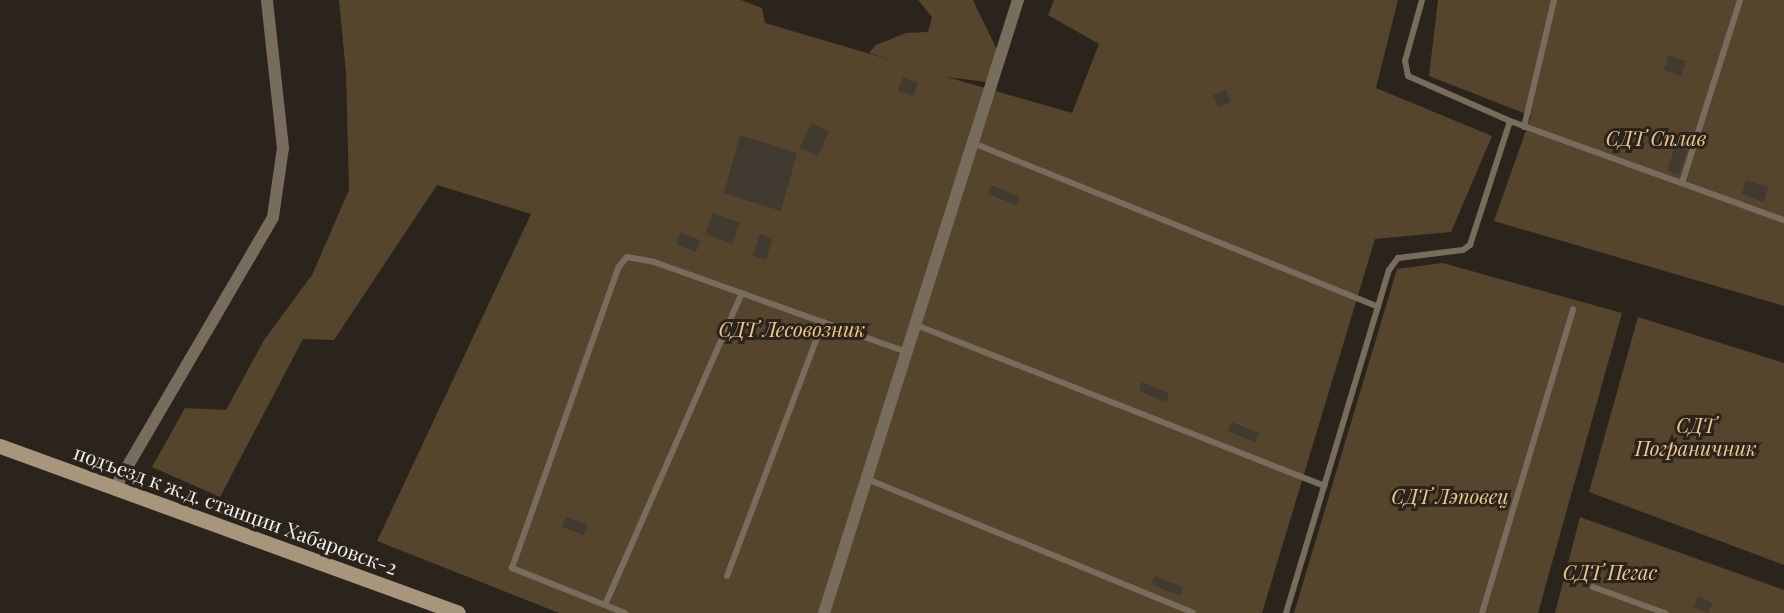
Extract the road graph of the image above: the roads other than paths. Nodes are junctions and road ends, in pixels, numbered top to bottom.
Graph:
1 (267, 0) edge
2 (1018, 0) edge
3 (1422, 0) edge
4 (1554, 0) edge
5 (1740, 0) edge
6 (1510, 121) junction
7 (1524, 127) junction
8 (973, 143) junction
9 (1682, 183) junction
10 (1784, 220) edge
11 (742, 293) junction
12 (1378, 307) junction
13 (1573, 309) dead end
14 (823, 322) junction
15 (915, 325) junction
16 (907, 352) junction
17 (0, 446) edge
18 (866, 478) junction
19 (116, 486) junction
20 (1324, 486) junction
21 (727, 576) dead end
22 (1593, 587) dead end
23 (605, 605) junction
24 (458, 613) edge
25 (626, 613) edge
26 (824, 613) edge
27 (1193, 613) edge
28 (1286, 613) edge
29 (1482, 613) edge
30 (1665, 613) edge

1 - 19 street
2 - 8 street
3 - 6 lane
4 - 7 lane
5 - 9 lane
6 - 7 lane
6 - 12 lane
7 - 9 lane
8 - 12 lane
8 - 15 street
9 - 10 lane
11 - 14 lane
11 - 23 lane
11 - 23 lane
12 - 20 lane
13 - 29 lane
14 - 16 lane
14 - 21 lane
15 - 16 street
15 - 20 lane
16 - 18 street
17 - 19 street, подъезд к ж.д. станции Хабаровск-2
18 - 26 street
18 - 27 lane
19 - 24 street, подъезд к ж.д. станции Хабаровск-2
20 - 28 lane
22 - 30 lane
23 - 25 lane

